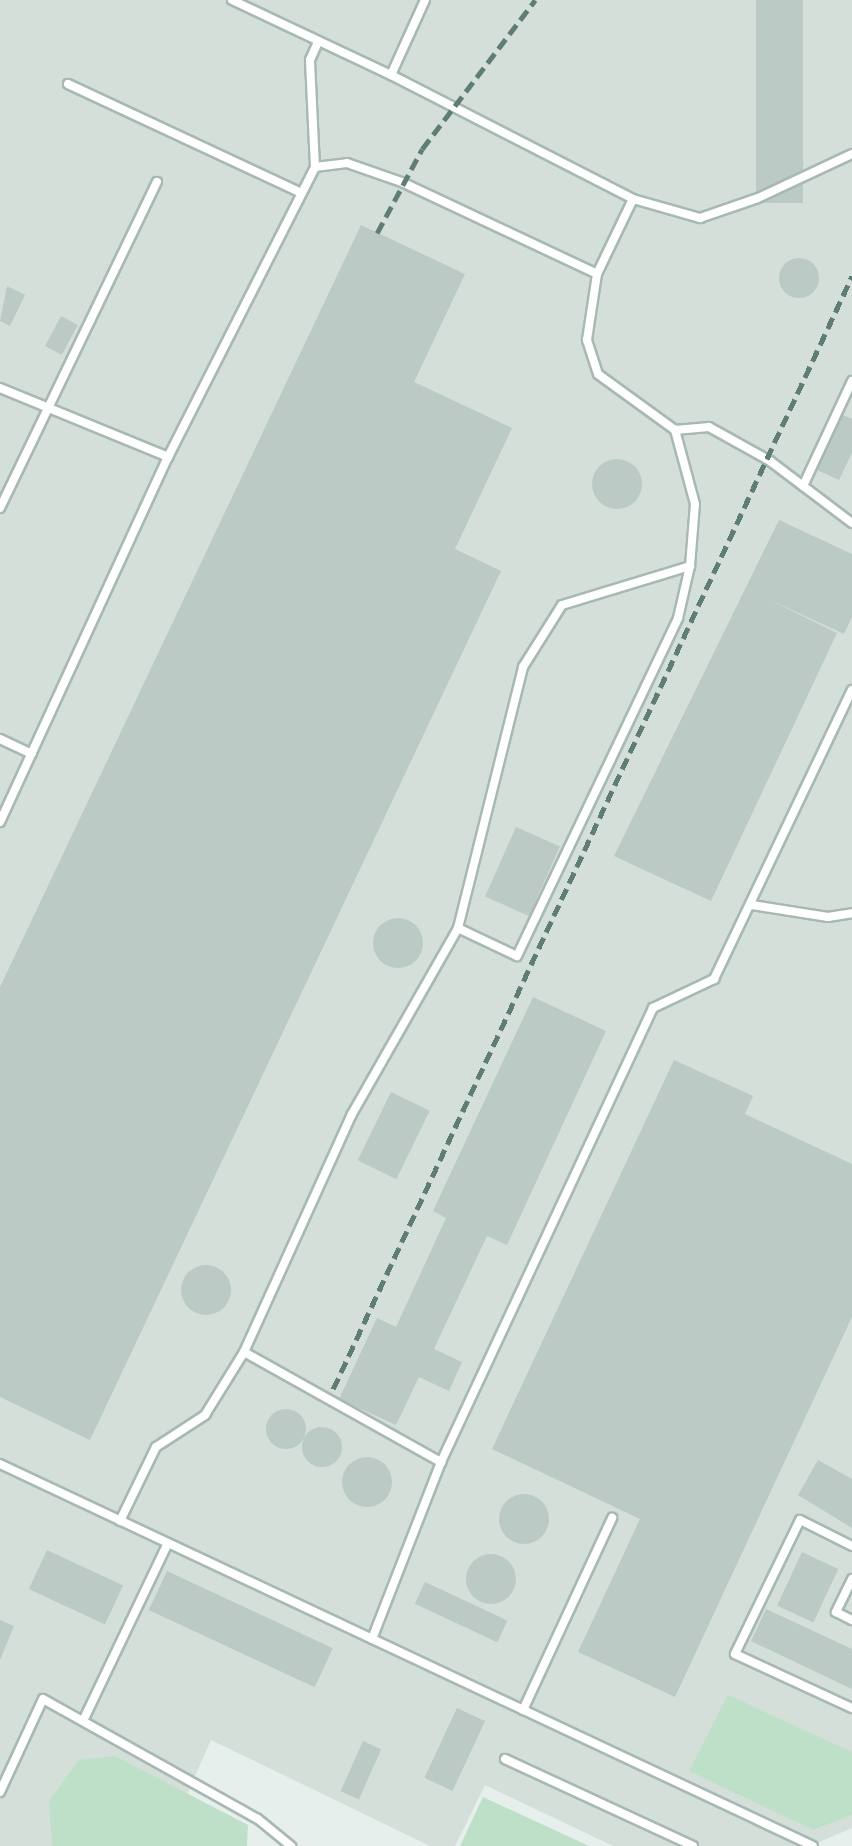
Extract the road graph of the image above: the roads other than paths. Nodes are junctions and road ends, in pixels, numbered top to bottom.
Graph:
1 (231, 0) edge
2 (425, 0) edge
3 (318, 42) junction
4 (391, 75) junction
5 (68, 84) dead end
6 (852, 154) edge
7 (315, 167) junction
8 (157, 182) dead end
9 (302, 193) junction
10 (633, 199) junction
11 (597, 274) junction
12 (852, 381) edge
13 (0, 388) edge
14 (46, 409) junction
15 (675, 430) junction
16 (168, 457) junction
17 (803, 486) junction
18 (0, 508) edge
19 (852, 523) edge
20 (690, 566) junction
21 (852, 690) edge
22 (0, 739) edge
23 (32, 754) junction
24 (0, 822) edge
25 (752, 905) junction
26 (852, 913) edge
27 (458, 928) junction
28 (244, 1352) junction
29 (441, 1462) junction
30 (0, 1464) edge
31 (612, 1518) dead end
32 (120, 1521) junction
33 (168, 1543) junction
34 (852, 1546) edge
35 (852, 1579) edge
36 (852, 1620) edge
37 (372, 1639) junction
38 (852, 1708) edge
39 (523, 1710) junction
40 (83, 1721) junction
41 (505, 1759) dead end
42 (0, 1792) edge
43 (291, 1846) edge
44 (693, 1846) edge
45 (813, 1846) edge

1 - 3 lane
2 - 4 lane
3 - 4 lane
3 - 7 lane
4 - 10 lane
5 - 9 lane
6 - 10 lane
7 - 9 lane
7 - 11 lane
8 - 14 lane
9 - 16 lane
10 - 11 lane
11 - 15 lane
12 - 17 lane
13 - 14 lane
14 - 16 lane
14 - 18 lane
15 - 17 lane
15 - 20 lane
16 - 23 lane
17 - 19 lane
20 - 27 lane
20 - 27 lane
21 - 25 lane
22 - 23 lane
23 - 24 lane
25 - 26 lane
25 - 29 lane
27 - 28 lane
28 - 29 lane
28 - 32 lane
29 - 37 lane
30 - 32 lane
31 - 39 lane
32 - 33 lane
33 - 37 lane
33 - 40 lane
34 - 38 lane
35 - 36 lane
37 - 39 lane
39 - 45 lane
40 - 42 lane
40 - 43 lane
41 - 44 lane

